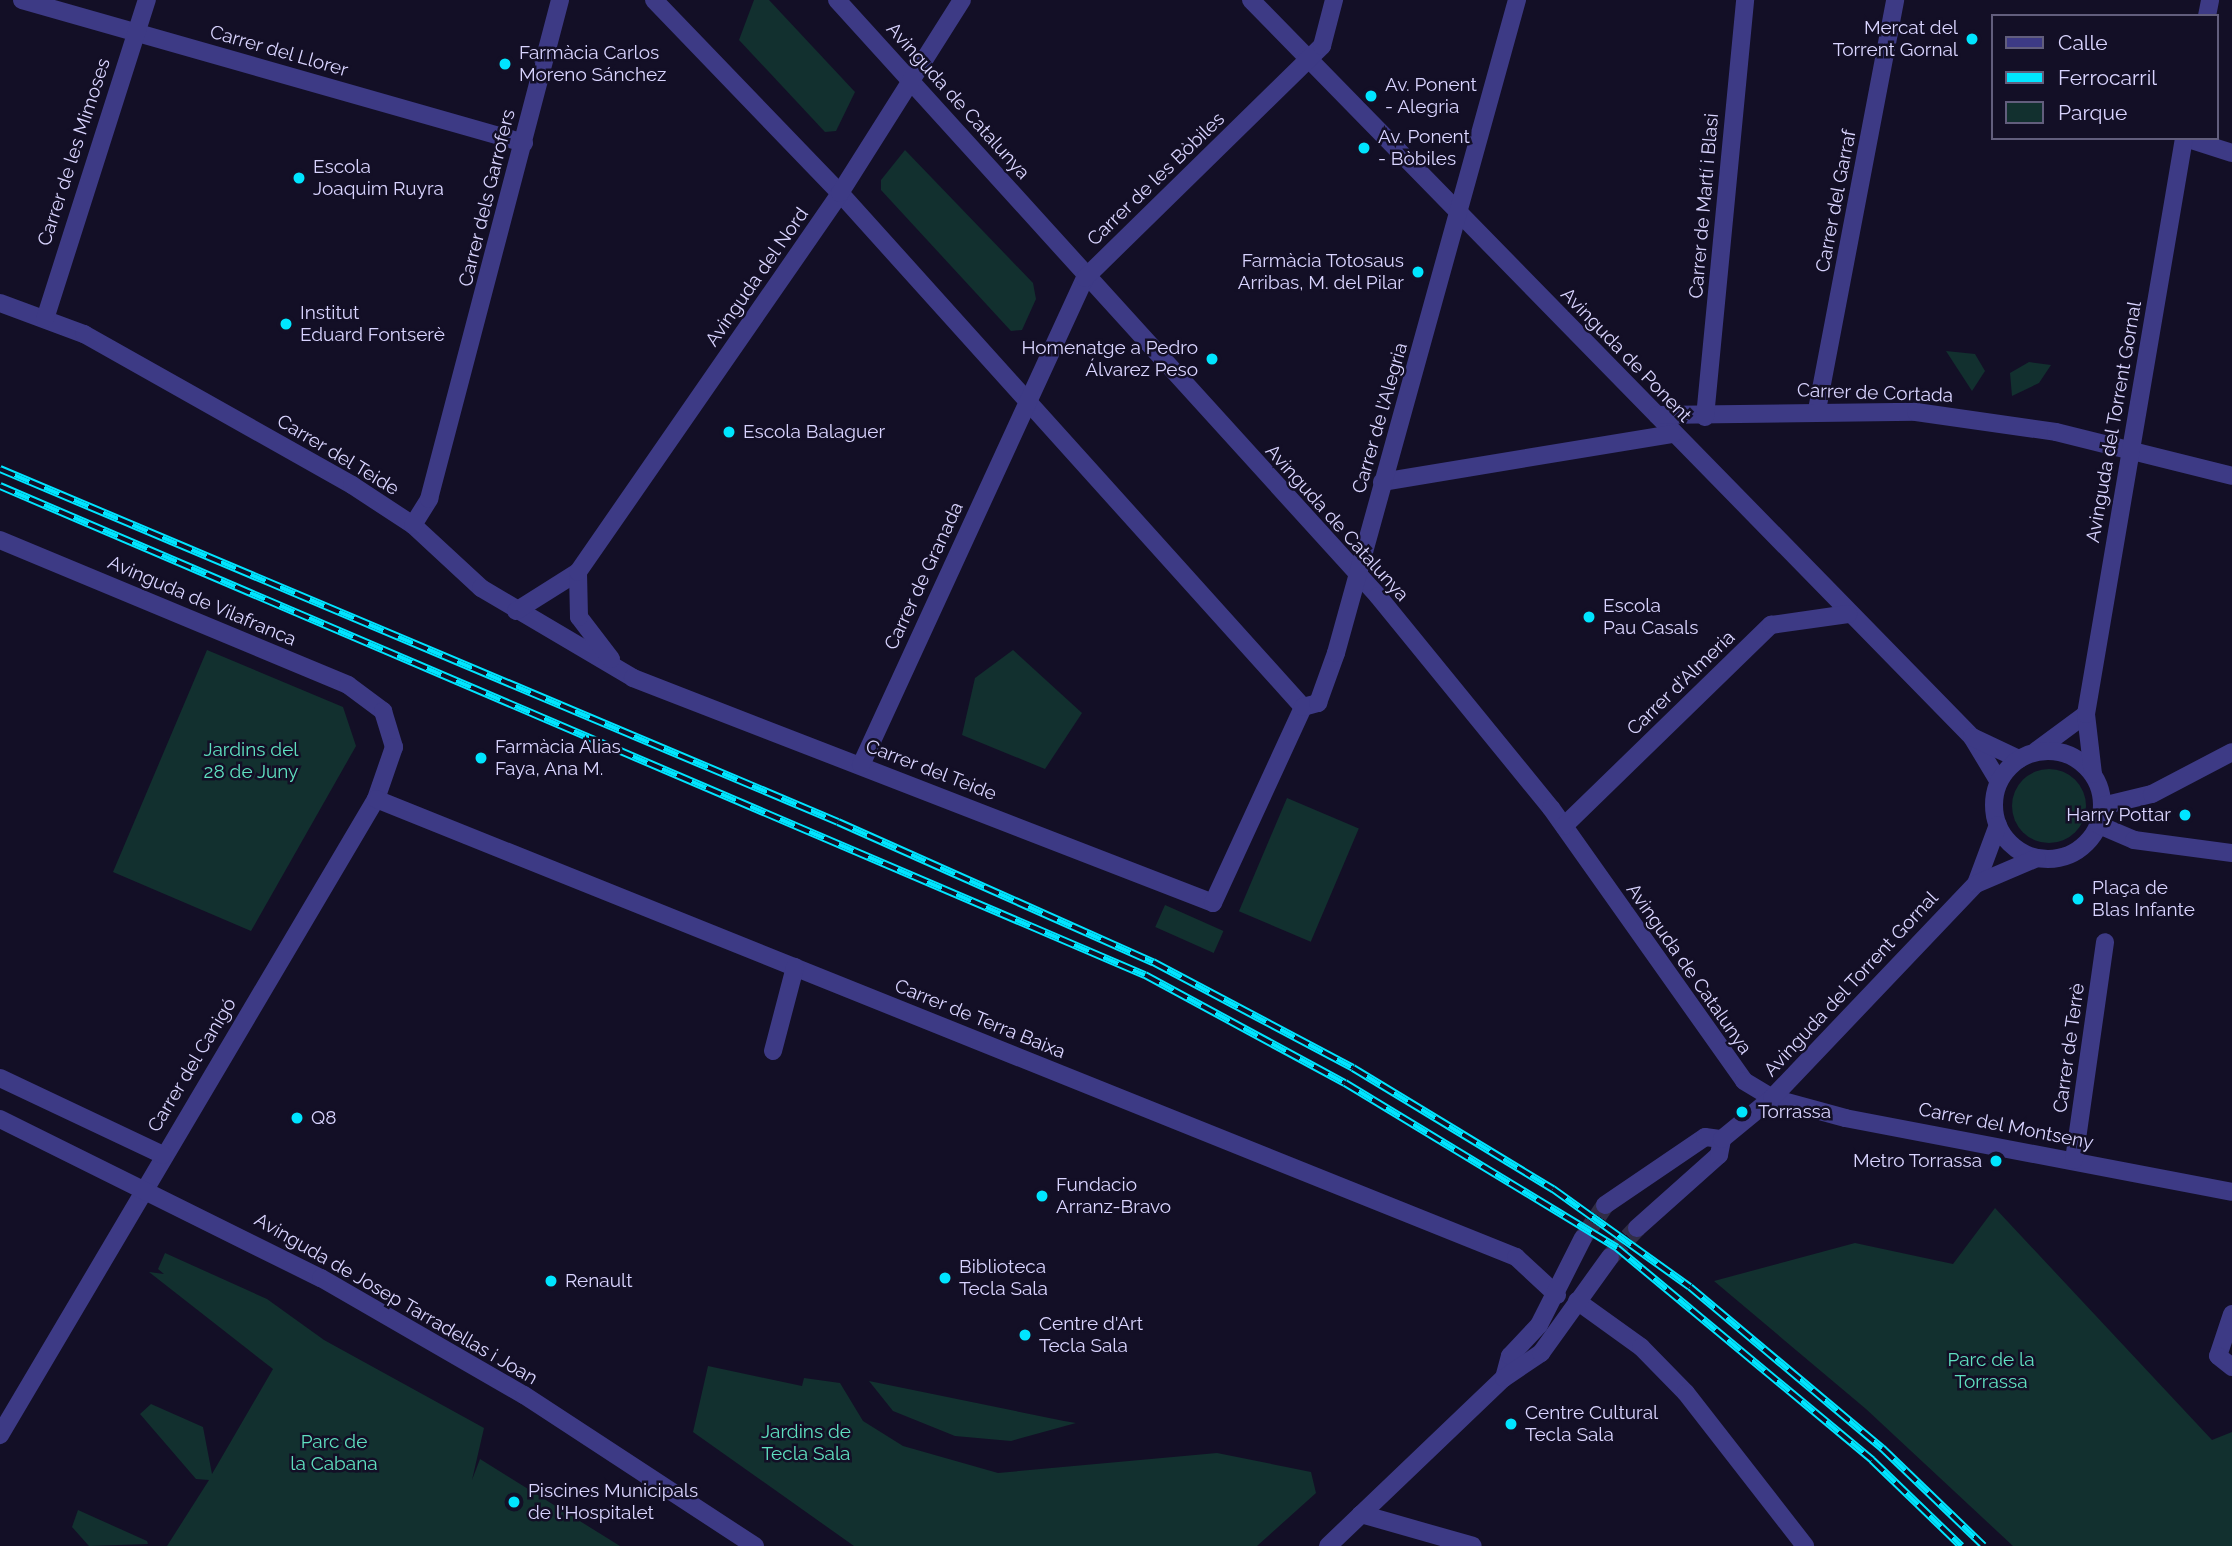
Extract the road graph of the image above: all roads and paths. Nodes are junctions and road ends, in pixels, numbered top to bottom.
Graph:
1 (22, 0) edge
2 (147, 0) edge
3 (560, 0) edge
4 (654, 0) edge
5 (837, 0) edge
6 (962, 0) edge
7 (1251, 0) edge
8 (1334, 0) edge
9 (1517, 0) edge
10 (1745, 0) edge
11 (1895, 0) edge
12 (42, 3) edge
13 (136, 31) junction
14 (1310, 60) junction
15 (910, 75) junction
16 (2184, 140) edge
17 (2190, 140) edge
18 (524, 143) junction
19 (2232, 153) edge
20 (840, 193) junction
21 (1458, 209) junction
22 (1085, 278) junction
23 (0, 303) edge
24 (45, 319) junction
25 (1025, 404) junction
26 (1817, 410) junction
27 (1657, 415) junction
28 (1705, 417) junction
29 (1673, 434) junction
30 (2131, 450) junction
31 (2232, 476) edge
32 (1382, 482) junction
33 (412, 525) junction
34 (0, 540) edge
35 (578, 572) junction
36 (1357, 573) junction
37 (516, 611) junction
38 (1848, 614) junction
39 (632, 678) junction
40 (1303, 707) junction
41 (383, 711) joint
42 (2086, 714) junction
43 (1972, 737) junction
44 (2232, 752) edge
45 (2027, 756) junction
46 (861, 765) junction
47 (2093, 774) junction
48 (1999, 782) junction
49 (376, 799) junction
50 (2102, 806) junction
51 (1998, 825) junction
52 (2099, 825) junction
53 (1564, 826) junction
54 (2232, 853) edge
55 (2037, 858) junction
56 (1976, 884) junction
57 (1213, 904) joint
58 (2105, 942) dead end
59 (795, 967) junction
60 (773, 1051) dead end
61 (0, 1078) edge
62 (1772, 1098) junction
63 (0, 1119) edge
64 (1722, 1139) junction
65 (163, 1155) junction
66 (2074, 1160) junction
67 (144, 1187) junction
68 (2232, 1192) edge
69 (1605, 1205) tunnel mouth
70 (1637, 1228) tunnel mouth
71 (1583, 1238) tunnel mouth
72 (1609, 1257) tunnel mouth
73 (1557, 1295) junction
74 (1577, 1301) junction
75 (2232, 1314) edge
76 (2232, 1367) edge
77 (1504, 1378) junction
78 (0, 1436) edge
79 (1361, 1514) junction
80 (755, 1546) edge
81 (1328, 1546) edge
82 (1473, 1546) edge
83 (1805, 1546) edge

1 - 12 street, Carrer del Llorer
2 - 13 street, Carrer de les Mimoses
3 - 18 street, Carrer dels Garrofers
4 - 20 street
5 - 15 street, Avinguda de Catalunya
6 - 15 street, Avinguda del Nord
7 - 14 street, Avinguda de Ponent
8 - 14 street, Carrer de les Bòbiles
9 - 21 street, Carrer de l'Alegria
10 - 28 street, Carrer de Martí i Blasi
11 - 26 street, Carrer del Garraf
12 - 13 street, Carrer del Llorer
13 - 18 street, Carrer del Llorer
13 - 24 street, Carrer de les Mimoses
14 - 21 street, Avinguda de Ponent
14 - 22 street, Carrer de les Bòbiles
15 - 20 street, Avinguda del Nord
15 - 22 street, Avinguda de Catalunya
16 - 30 street, Avinguda del Torrent Gornal
17 - 19 street
18 - 33 street, Carrer dels Garrofers
20 - 25 street
20 - 35 street, Avinguda del Nord
21 - 27 street, Avinguda de Ponent
21 - 32 street, Carrer de l'Alegria
22 - 25 street, Carrer de les Bòbiles
22 - 36 street, Avinguda de Catalunya
23 - 24 street, Carrer del Teide
24 - 33 street, Carrer del Teide
25 - 40 street
25 - 46 street, Carrer de Granada
26 - 28 street, Carrer de Cortada
26 - 30 street, Carrer de Cortada
27 - 28 street, Carrer de Cortada
27 - 29 street, Avinguda de Ponent
29 - 32 street
29 - 38 street, Avinguda de Ponent
30 - 31 street, Carrer de Cortada
30 - 42 street, Avinguda del Torrent Gornal
32 - 36 street, Carrer de l'Alegria
33 - 37 street, Carrer del Teide
34 - 41 street, Avinguda de Vilafranca
35 - 37 street, Avinguda del Nord
35 - 39 street, Carrer del Teide
36 - 40 street, Carrer de l'Alegria
36 - 53 street, Avinguda de Catalunya
37 - 39 street, Carrer del Teide
38 - 43 street, Avinguda de Ponent
38 - 53 street, Carrer d'Almeria
39 - 46 street, Carrer del Teide
40 - 57 street, Carrer de l'Alegria
41 - 49 street, Carrer del Canigó
42 - 45 street
42 - 47 street, Avinguda del Torrent Gornal
43 - 45 street, Avinguda de Ponent
43 - 48 street, Avinguda de Ponent
44 - 50 street
45 - 47 street
45 - 48 street
46 - 57 street, Carrer del Teide
47 - 50 street
48 - 51 street
49 - 59 street, Carrer de Terra Baixa
49 - 65 street, Carrer del Canigó
50 - 52 street
51 - 55 street
51 - 56 street, Avinguda del Torrent Gornal
52 - 54 street
52 - 55 street
53 - 62 street, Avinguda de Catalunya
55 - 56 street, Avinguda del Torrent Gornal
56 - 62 street, Avinguda del Torrent Gornal
58 - 66 street, Carrer de Terrè
59 - 60 street
59 - 73 street, Carrer de Terra Baixa
61 - 65 street
62 - 64 street, Avinguda del Torrent Gornal
62 - 66 street, Carrer del Montseny
63 - 67 street, Avinguda de Josep Tarradellas i Joan
64 - 69 street, Avinguda del Torrent Gornal
64 - 70 street, Avinguda del Torrent Gornal
65 - 67 street, Carrer del Canigó
66 - 68 street, Carrer del Montseny
67 - 78 street, Carrer del Canigó
67 - 80 street, Avinguda de Josep Tarradellas i Joan
71 - 73 street
72 - 74 street
73 - 77 street
74 - 77 street
74 - 83 street
75 - 76 street
77 - 79 street
79 - 81 street
79 - 82 street

